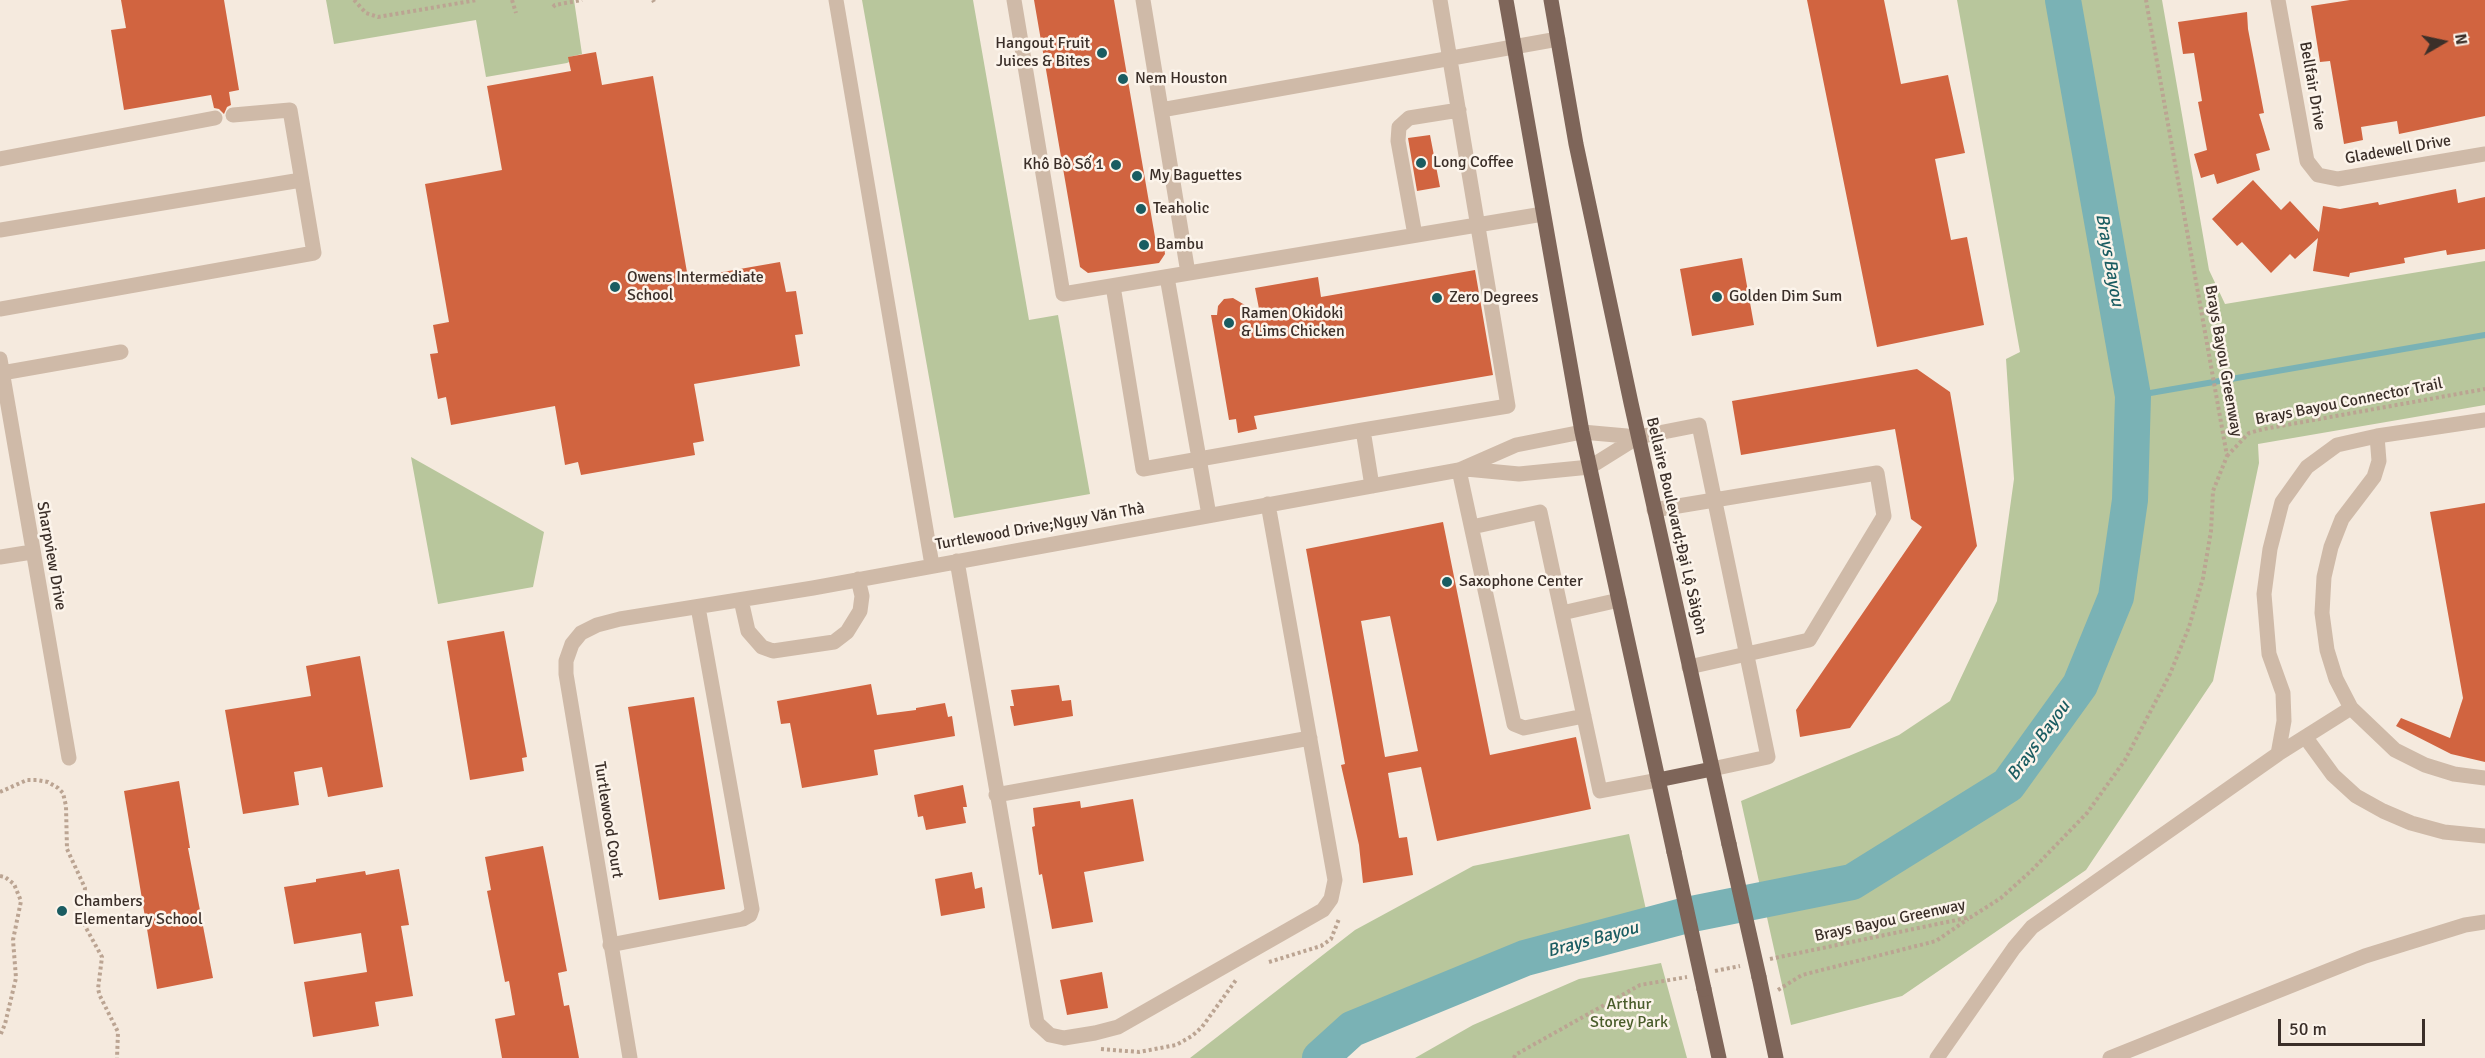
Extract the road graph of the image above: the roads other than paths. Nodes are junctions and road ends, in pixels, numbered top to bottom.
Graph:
1 (836, 0) edge
2 (1014, 0) edge
3 (1143, 0) edge
4 (1440, 0) edge
5 (1506, 0) edge
6 (1551, 0) edge
7 (2278, 0) edge
8 (1558, 39) junction
9 (1514, 47) junction
10 (1450, 58) junction
11 (1161, 110) junction
12 (1459, 110) junction
13 (233, 115) dead end
14 (215, 118) dead end
15 (2485, 154) edge
16 (0, 159) edge
17 (2318, 175) joint
18 (302, 180) junction
19 (1543, 214) junction
20 (1478, 224) junction
21 (0, 231) edge
22 (1415, 235) junction
23 (1188, 273) junction
24 (1167, 277) junction
25 (1113, 286) junction
26 (0, 309) edge
27 (122, 352) dead end
28 (1, 366) edge
29 (2485, 420) edge
30 (1363, 430) junction
31 (1582, 432) junction
32 (2377, 436) junction
33 (1638, 437) junction
34 (1199, 460) junction
35 (1590, 467) junction
36 (1462, 469) junction
37 (1372, 486) junction
38 (1714, 500) junction
39 (1268, 504) junction
40 (1654, 510) junction
41 (1209, 515) junction
42 (1472, 527) junction
43 (32, 552) junction
44 (0, 557) edge
45 (957, 561) junction
46 (932, 565) junction
47 (858, 579) junction
48 (741, 600) junction
49 (1619, 600) junction
50 (698, 607) junction
51 (1562, 613) junction
52 (620, 619) joint
53 (1746, 654) junction
54 (1689, 667) junction
55 (2351, 708) junction
56 (1584, 716) junction
57 (1310, 738) junction
58 (2306, 738) junction
59 (2278, 754) junction
60 (69, 758) dead end
61 (1712, 769) junction
62 (2485, 778) edge
63 (1658, 780) junction
64 (996, 795) junction
65 (2485, 836) edge
66 (2485, 922) edge
67 (610, 945) junction
68 (630, 1058) edge
69 (1719, 1058) edge
70 (1776, 1058) edge
71 (1937, 1058) edge
72 (2110, 1058) edge

1 - 46 street
2 - 25 street
3 - 11 street
4 - 10 street
5 - 9 main road
6 - 8 main road, Bellaire Boulevard;Đại Lộ Sàigòn
7 - 17 street, Bellfair Drive
8 - 9 street
8 - 33 main road, Bellaire Boulevard;Đại Lộ Sàigòn
9 - 10 street
9 - 19 main road
10 - 11 street
10 - 12 street
11 - 23 street
12 - 20 street
12 - 22 street
13 - 18 street
14 - 16 street
15 - 17 street, Gladewell Drive
18 - 21 street
18 - 26 street
19 - 20 street
19 - 31 main road
20 - 22 street
20 - 30 street
22 - 23 street
23 - 24 street
24 - 25 street
24 - 34 street
25 - 34 street
27 - 28 street
28 - 43 street, Sharpview Drive
29 - 32 street
30 - 34 street
30 - 37 street
31 - 33 street, Turtlewood Drive;Ngụy Văn Thà
31 - 35 main road
31 - 36 street, Turtlewood Drive;Ngụy Văn Thà
32 - 55 street
32 - 59 street
33 - 35 street, Turtlewood Drive;Ngụy Văn Thà
33 - 38 street
33 - 40 main road, Bellaire Boulevard;Đại Lộ Sàigòn
34 - 41 street
35 - 36 street, Turtlewood Drive;Ngụy Văn Thà
35 - 49 main road
36 - 37 street, Turtlewood Drive;Ngụy Văn Thà
36 - 42 street
37 - 39 street, Turtlewood Drive;Ngụy Văn Thà
38 - 40 street
38 - 53 street
38 - 53 street
39 - 41 street, Turtlewood Drive;Ngụy Văn Thà
39 - 57 street
40 - 54 main road, Bellaire Boulevard;Đại Lộ Sàigòn
41 - 45 street, Turtlewood Drive;Ngụy Văn Thà
42 - 51 street
42 - 56 street
43 - 44 street
43 - 60 street, Sharpview Drive
45 - 46 street, Turtlewood Drive;Ngụy Văn Thà
45 - 64 street
46 - 47 street, Turtlewood Drive;Ngụy Văn Thà
47 - 48 street, Turtlewood Drive;Ngụy Văn Thà
47 - 48 street
48 - 50 street, Turtlewood Drive;Ngụy Văn Thà
49 - 51 street
49 - 63 main road
50 - 52 street, Turtlewood Drive;Ngụy Văn Thà
50 - 67 street
51 - 56 street
52 - 67 street, Turtlewood Court
53 - 54 street
53 - 61 street
54 - 61 main road, Bellaire Boulevard;Đại Lộ Sàigòn
55 - 58 street
55 - 62 street
56 - 63 street
57 - 64 street
57 - 64 street
58 - 59 street
58 - 65 street
59 - 71 street
61 - 63 main road
61 - 70 main road, Bellaire Boulevard;Đại Lộ Sàigòn, bridge
63 - 69 main road, bridge
66 - 72 street
67 - 68 street, Turtlewood Court

